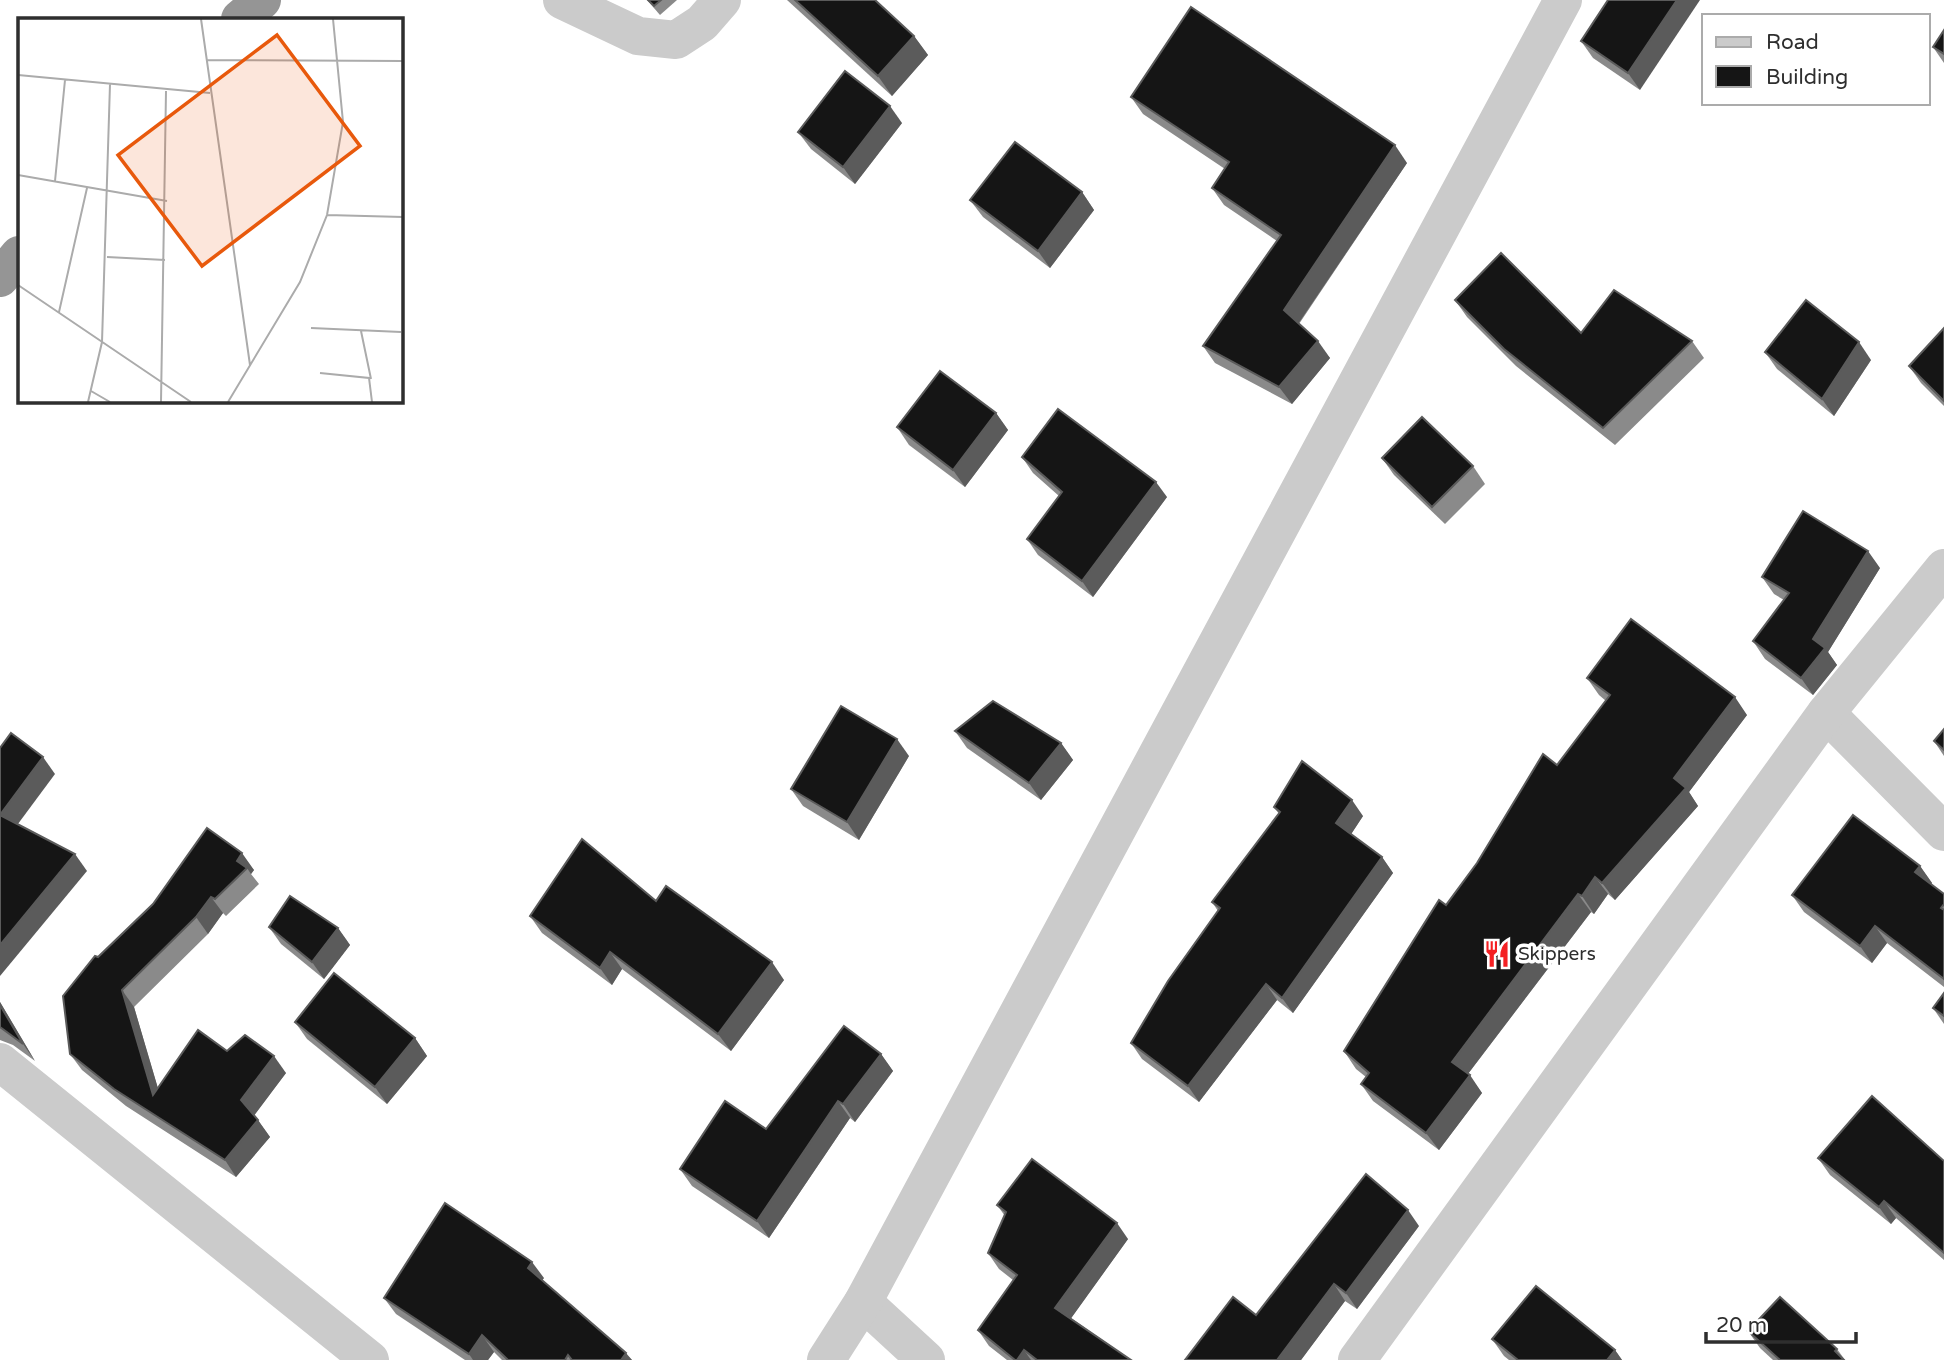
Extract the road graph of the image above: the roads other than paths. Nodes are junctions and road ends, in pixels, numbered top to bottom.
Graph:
1 (262, 0) edge
2 (562, 0) edge
3 (722, 0) edge
4 (1563, 0) edge
5 (241, 18) edge
6 (18, 256) edge
7 (0, 278) edge
8 (1944, 568) edge
9 (1826, 713) junction
10 (1944, 832) edge
11 (0, 1062) edge
12 (863, 1302) junction
13 (370, 1360) edge
14 (826, 1360) edge
15 (926, 1360) edge
16 (1357, 1360) edge

1 - 5 highway
2 - 3 street
4 - 12 street
6 - 7 highway
8 - 9 street
9 - 10 street
9 - 16 street
11 - 13 street
12 - 14 street
12 - 15 street

